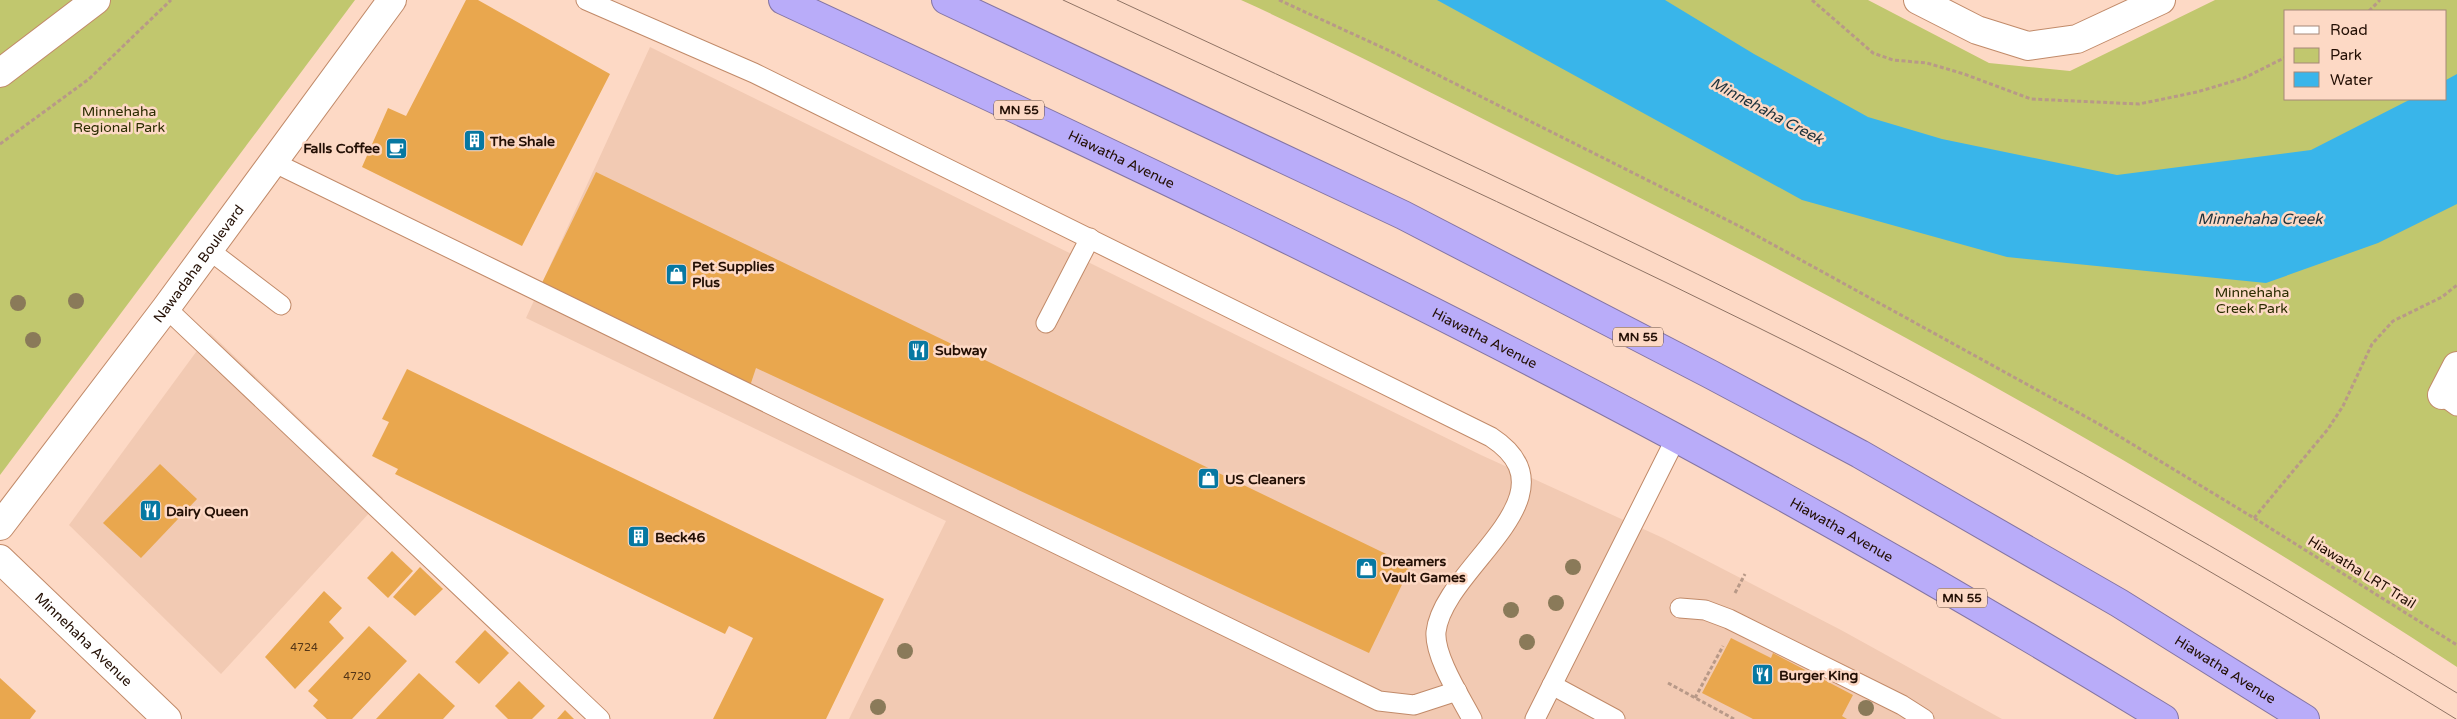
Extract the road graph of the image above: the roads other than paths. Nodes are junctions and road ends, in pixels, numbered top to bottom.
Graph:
1 (96, 0) edge
2 (392, 0) edge
3 (586, 0) edge
4 (784, 0) edge
5 (946, 0) edge
6 (1918, 0) edge
7 (2161, 0) edge
8 (0, 73) edge
9 (273, 162) junction
10 (1090, 238) junction
11 (209, 250) junction
12 (282, 305) dead end
13 (166, 308) junction
14 (1046, 323) dead end
15 (2457, 366) edge
16 (2450, 400) edge
17 (1676, 438) junction
18 (0, 526) edge
19 (0, 560) edge
20 (1680, 608) dead end
21 (1552, 685) junction
22 (1457, 691) junction
23 (167, 719) edge
24 (600, 719) edge
25 (1472, 719) edge
26 (1535, 719) edge
27 (1615, 719) edge
28 (1924, 719) edge
29 (2164, 719) edge
30 (2305, 719) edge

1 - 8 street
2 - 9 street, Nawadaha Boulevard
3 - 10 lane
4 - 17 highway, Hiawatha Avenue / MN 55
5 - 30 highway, Hiawatha Avenue / MN 55
6 - 7 street
9 - 11 street, Nawadaha Boulevard
9 - 22 lane
10 - 14 lane
10 - 22 lane
11 - 12 lane
11 - 13 street, Nawadaha Boulevard
13 - 18 street, Nawadaha Boulevard
13 - 24 lane
15 - 16 street
17 - 21 lane
17 - 29 highway, Hiawatha Avenue / MN 55
19 - 23 street, Minnehaha Avenue
20 - 28 lane
21 - 26 lane
21 - 27 lane
22 - 25 lane

